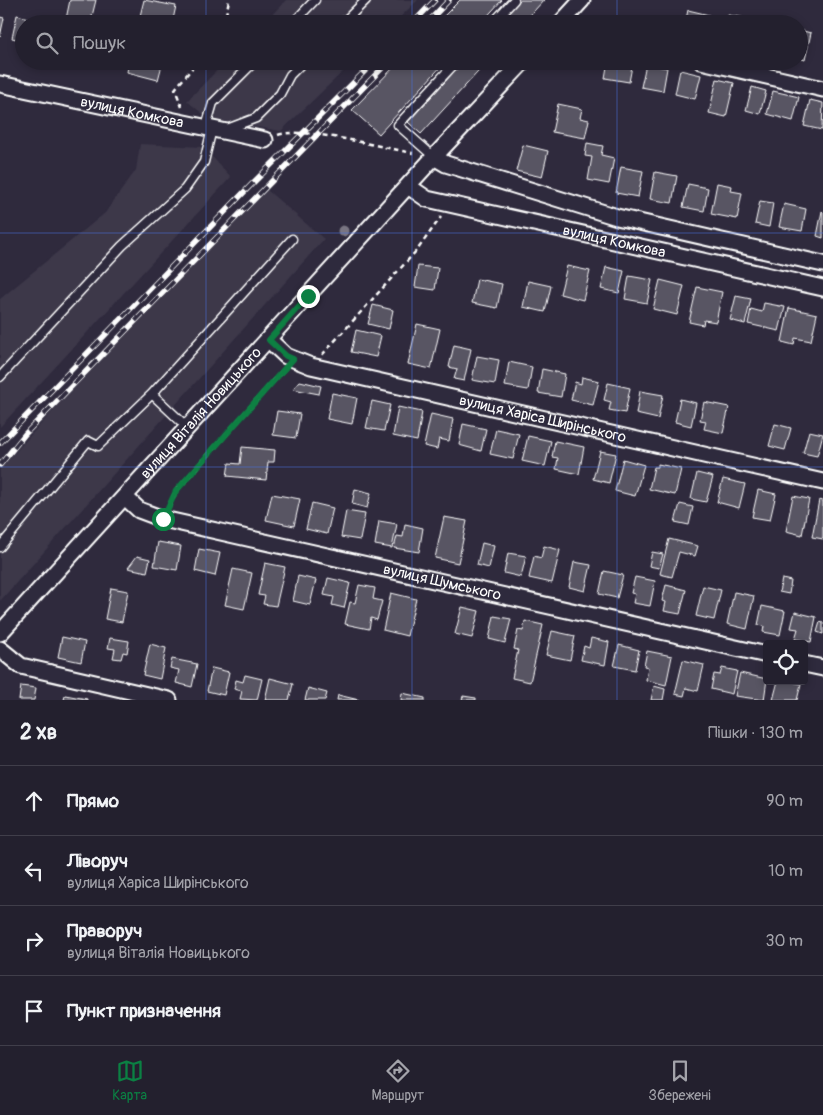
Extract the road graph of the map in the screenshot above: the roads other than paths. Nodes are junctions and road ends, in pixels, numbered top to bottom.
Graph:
1 (314, 0) edge
2 (366, 0) edge
3 (514, 0) edge
4 (582, 0) edge
5 (300, 15) edge
6 (351, 15) edge
7 (500, 15) edge
8 (571, 15) edge
9 (246, 70) edge
10 (296, 70) edge
11 (449, 70) edge
12 (516, 70) edge
13 (740, 70) edge
14 (0, 84) edge
15 (823, 89) edge
16 (214, 129) junction
17 (265, 140) road end
18 (434, 157) junction
19 (408, 186) junction
20 (292, 239) dead end
21 (823, 264) edge
22 (823, 288) edge
23 (269, 340) junction
24 (0, 377) edge
25 (152, 394) junction
26 (188, 428) junction
27 (823, 482) edge
28 (125, 497) junction
29 (0, 548) edge
30 (0, 633) edge
31 (0, 649) edge
32 (763, 654) edge
33 (808, 665) edge
34 (823, 668) edge
35 (169, 700) edge

1 - 5 lane
2 - 6 lane
3 - 7 lane
4 - 8 street
9 - 16 lane
10 - 16 lane
11 - 18 lane
12 - 18 street, вулиця Віталія Новицького
13 - 15 street
14 - 16 street, вулиця Комкова
16 - 17 street, вулиця Комкова
16 - 24 lane
18 - 19 street, вулиця Віталія Новицького
18 - 21 street, вулиця Комкова
19 - 22 street, вулиця Комкова
19 - 23 street, вулиця Віталія Новицького
20 - 25 lane
23 - 26 street, вулиця Віталія Новицького
23 - 27 street, вулиця Харіса Ширінського
25 - 26 lane
25 - 29 lane
26 - 28 street, вулиця Віталія Новицького
28 - 30 street, вулиця Віталія Новицького
28 - 32 street, вулиця Шумського
31 - 35 street
33 - 34 street

